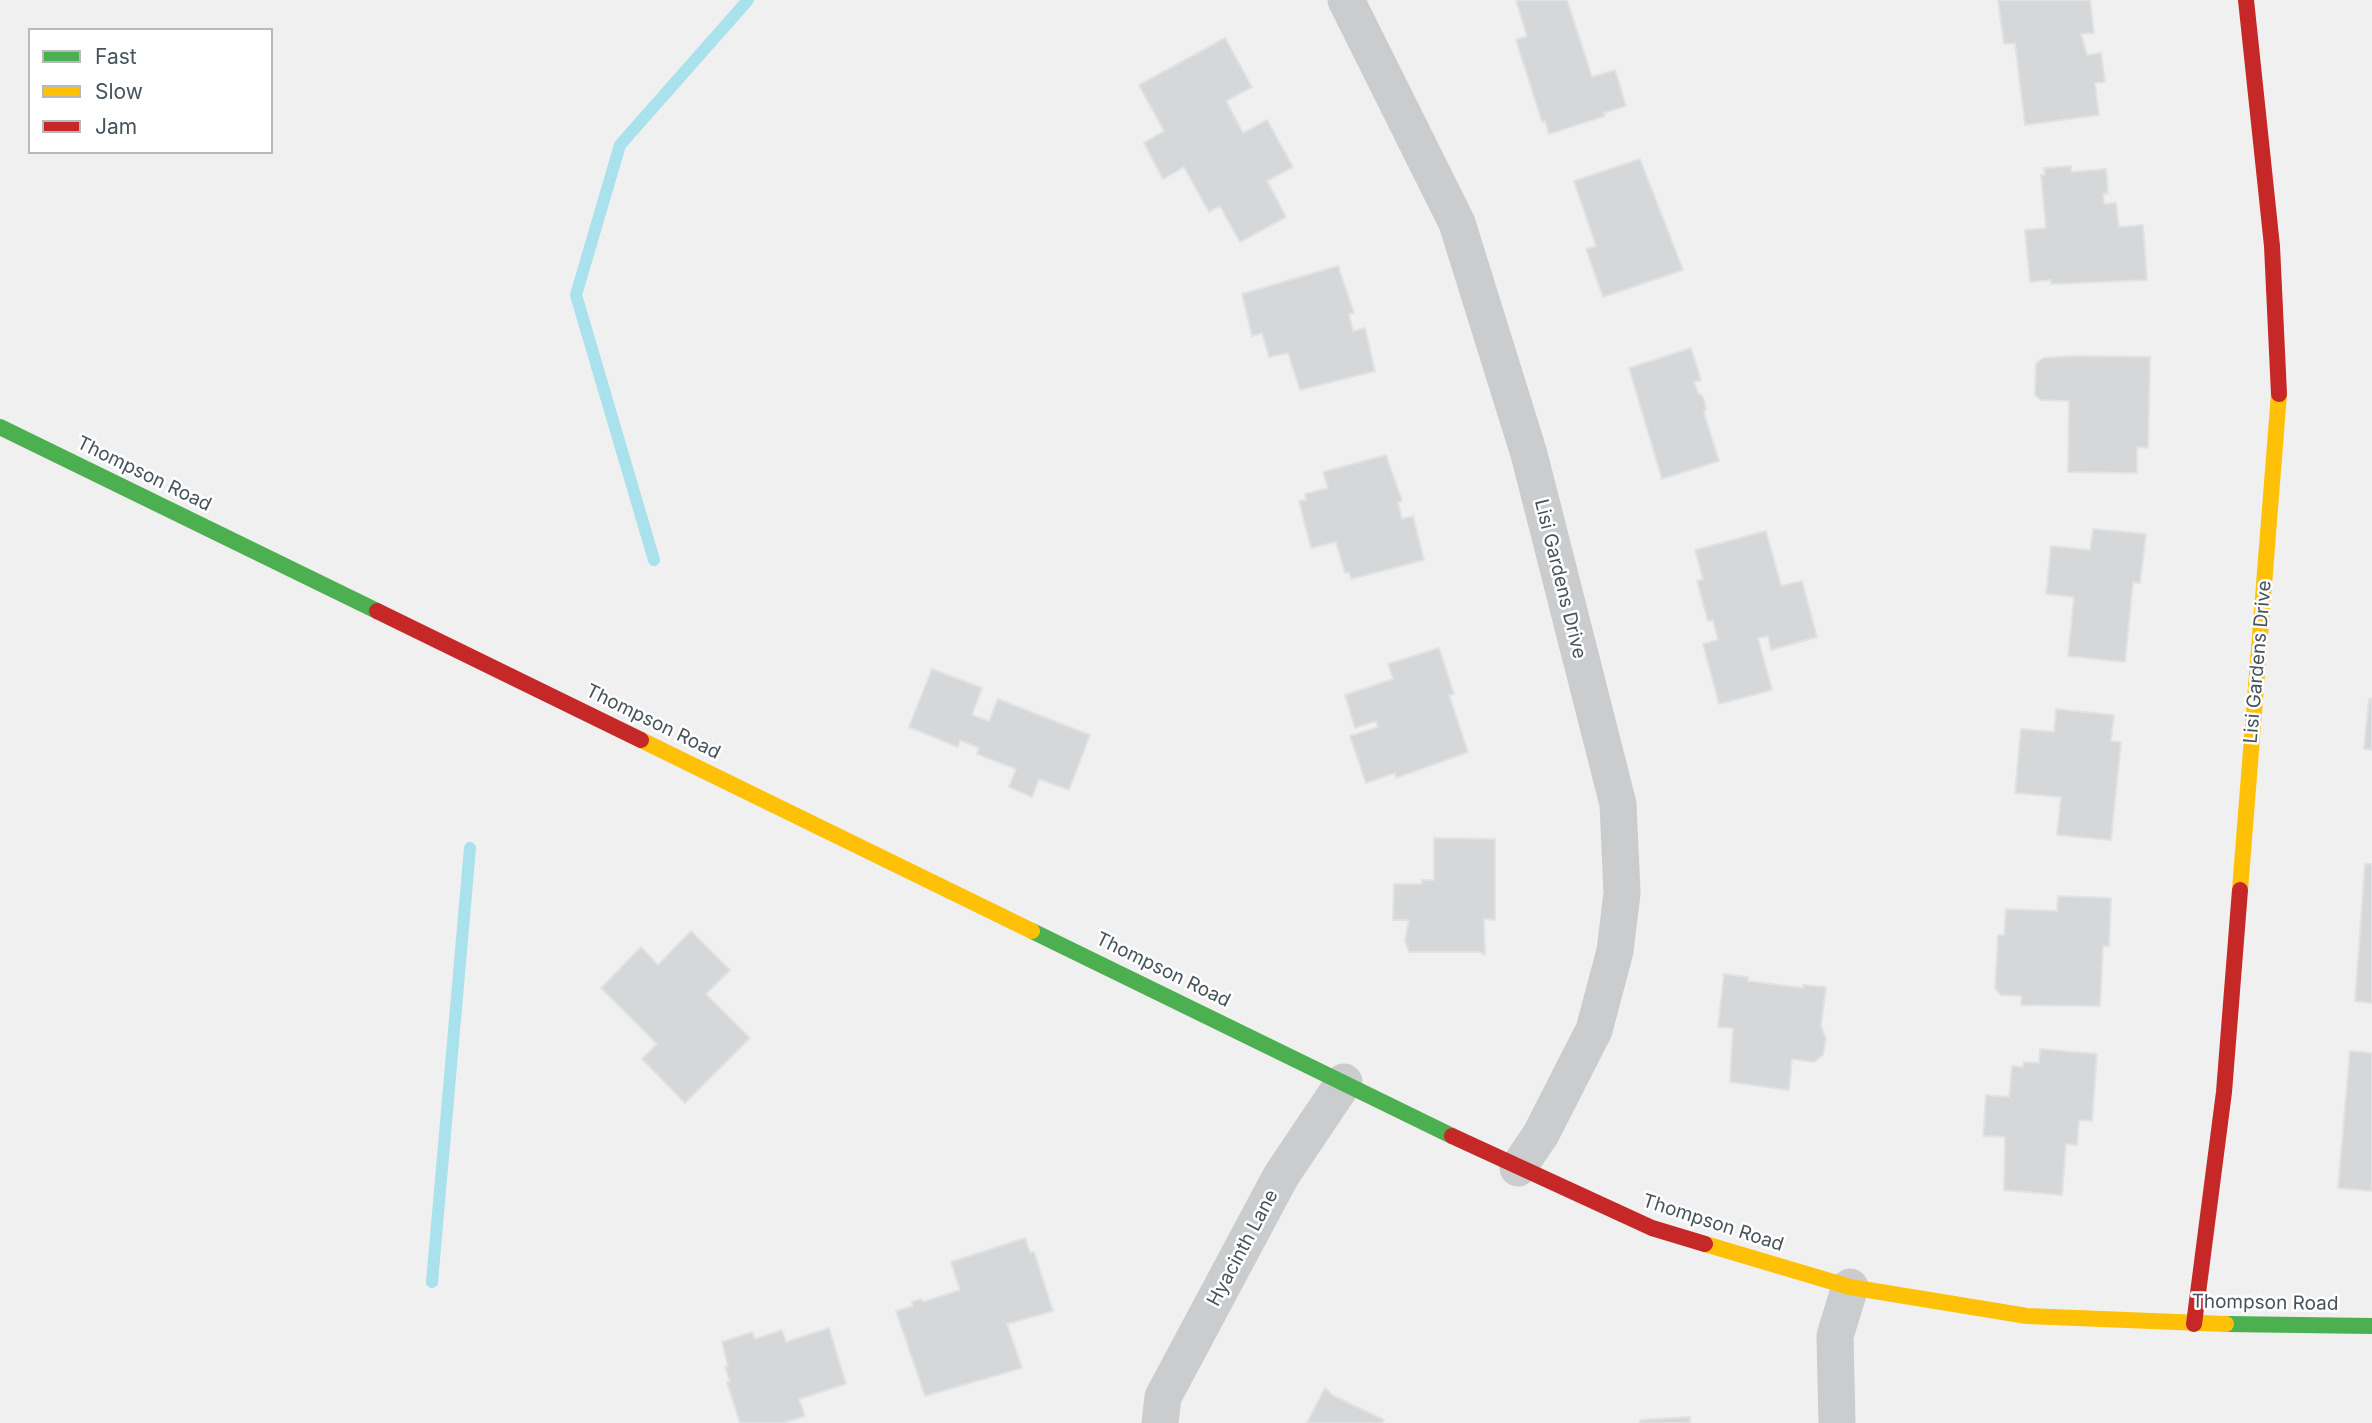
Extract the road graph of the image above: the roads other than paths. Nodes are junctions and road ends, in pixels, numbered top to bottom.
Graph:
1 (1346, 0) edge
2 (2246, 0) edge
3 (0, 427) edge
4 (1344, 1082) junction
5 (1518, 1168) junction
6 (1850, 1287) junction
7 (2193, 1324) junction
8 (2372, 1326) edge
9 (1160, 1423) edge
10 (1837, 1423) edge

1 - 5 street, Lisi Gardens Drive
2 - 7 street, Lisi Gardens Drive
3 - 4 street, Thompson Road
4 - 5 street, Thompson Road
4 - 9 street, Hyacinth Lane
5 - 6 street, Thompson Road
6 - 7 street, Thompson Road
6 - 10 street
7 - 8 street, Thompson Road

